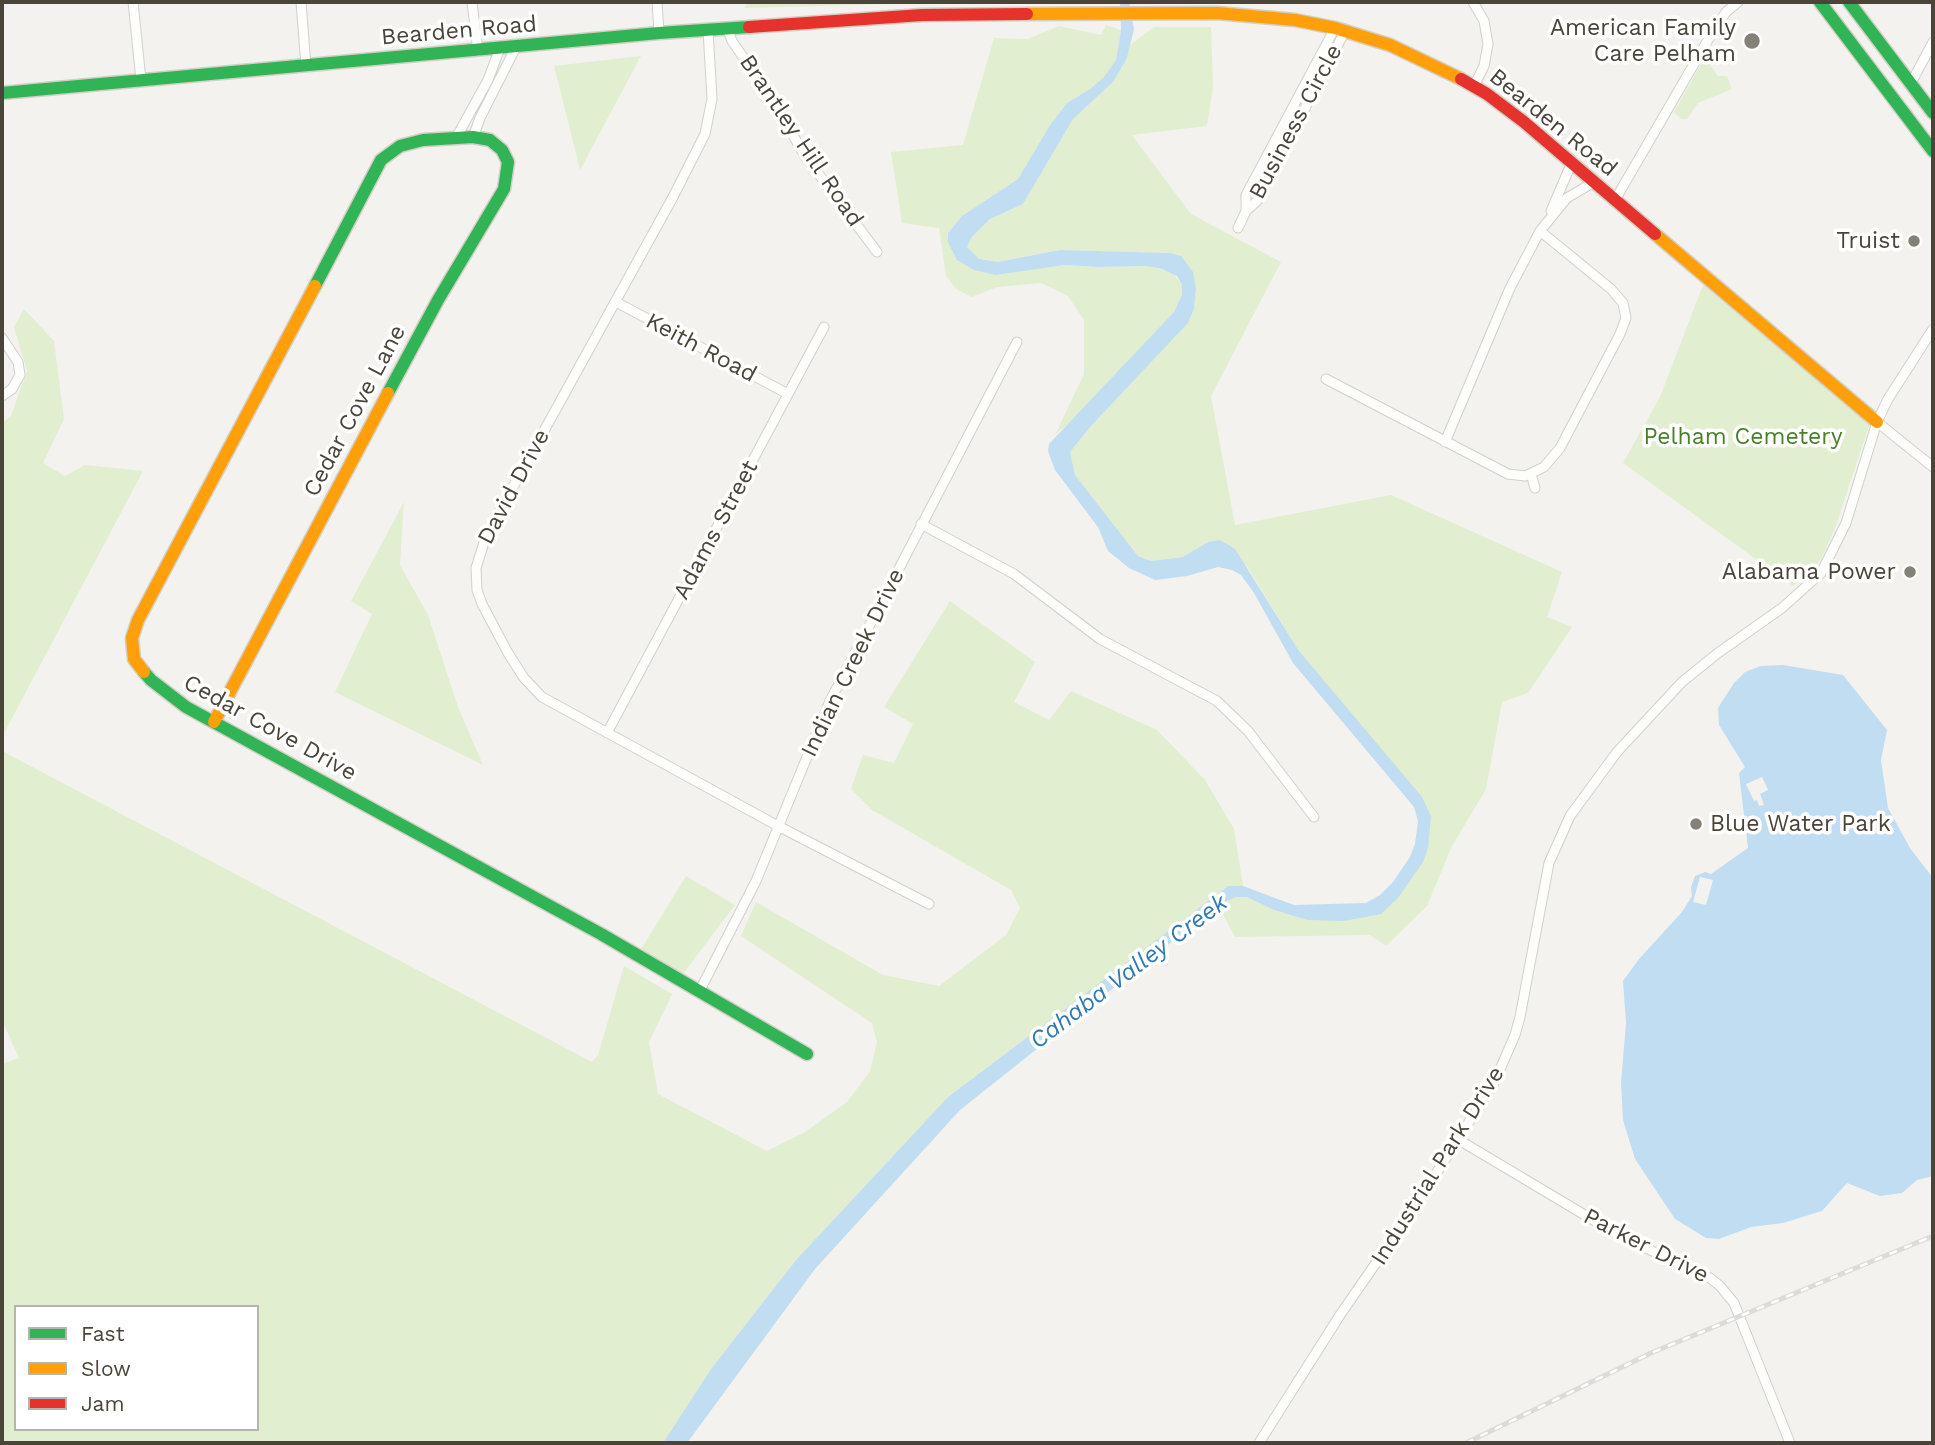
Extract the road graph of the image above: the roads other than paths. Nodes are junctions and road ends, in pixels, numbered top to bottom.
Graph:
1 (133, 2) edge
2 (300, 2) edge
3 (472, 2) edge
4 (657, 2) edge
5 (1473, 2) edge
6 (1738, 2) edge
7 (1820, 2) edge
8 (1849, 2) edge
9 (727, 28) junction
10 (1340, 29) junction
11 (708, 30) junction
12 (659, 33) junction
13 (1933, 41) edge
14 (516, 47) junction
15 (500, 48) junction
16 (478, 51) junction
17 (306, 66) junction
18 (141, 80) junction
19 (1910, 85) junction
20 (1474, 86) junction
21 (2, 93) edge
22 (1894, 100) junction
23 (1933, 113) edge
24 (473, 137) junction
25 (456, 138) junction
26 (1933, 151) edge
27 (1572, 162) junction
28 (1594, 182) junction
29 (1615, 200) junction
30 (1547, 219) junction
31 (1238, 228) dead end
32 (1540, 231) junction
33 (877, 252) dead end
34 (616, 302) junction
35 (824, 327) dead end
36 (1933, 329) edge
37 (3, 339) edge
38 (1017, 342) dead end
39 (1326, 379) dead end
40 (788, 394) junction
41 (2, 396) edge
42 (1877, 422) junction
43 (1445, 442) junction
44 (1933, 467) edge
45 (1531, 474) junction
46 (1535, 488) dead end
47 (921, 524) junction
48 (214, 722) junction
49 (607, 733) junction
50 (1314, 817) dead end
51 (778, 826) junction
52 (929, 904) dead end
53 (700, 990) junction
54 (807, 1054) dead end
55 (1459, 1140) junction
56 (1259, 1443) edge
57 (1790, 1443) edge

1 - 18 street
2 - 17 street
3 - 16 street
4 - 12 street
5 - 20 street
6 - 29 street
7 - 22 street
8 - 19 street
9 - 10 street, Bearden Road
9 - 11 street, Bearden Road
9 - 33 street, Brantley Hill Road
10 - 20 street, Bearden Road
10 - 31 street, Business Circle
11 - 12 street, Bearden Road
11 - 34 street, David Drive
12 - 14 street, Bearden Road
13 - 19 street
14 - 15 street, Bearden Road
14 - 24 street
15 - 16 street, Bearden Road
15 - 25 street
16 - 17 street, Bearden Road
17 - 18 street, Bearden Road
18 - 21 street, Bearden Road
19 - 22 street
19 - 23 street
20 - 27 street, Bearden Road
22 - 26 street
24 - 25 street, Cedar Cove Drive
24 - 48 street, Cedar Cove Lane
25 - 48 street, Cedar Cove Drive
27 - 28 street, Bearden Road
27 - 30 street
28 - 29 street, Bearden Road
28 - 30 street
29 - 42 street, Bearden Road
30 - 32 street
32 - 43 street
32 - 45 street
34 - 40 street, Keith Road
34 - 49 street, David Drive
35 - 40 street, Adams Street
36 - 42 street, Industrial Park Drive
37 - 41 street
38 - 47 street, Indian Creek Drive
39 - 43 street
40 - 49 street, Adams Street
42 - 44 street
42 - 55 street, Industrial Park Drive
43 - 45 street
45 - 46 street
47 - 50 street
47 - 51 street, Indian Creek Drive
48 - 53 street, Cedar Cove Drive
49 - 51 street, David Drive
51 - 52 street, David Drive
51 - 53 street, Indian Creek Drive
53 - 54 street, Cedar Cove Drive
55 - 56 street, Industrial Park Drive
55 - 57 street, Parker Drive

